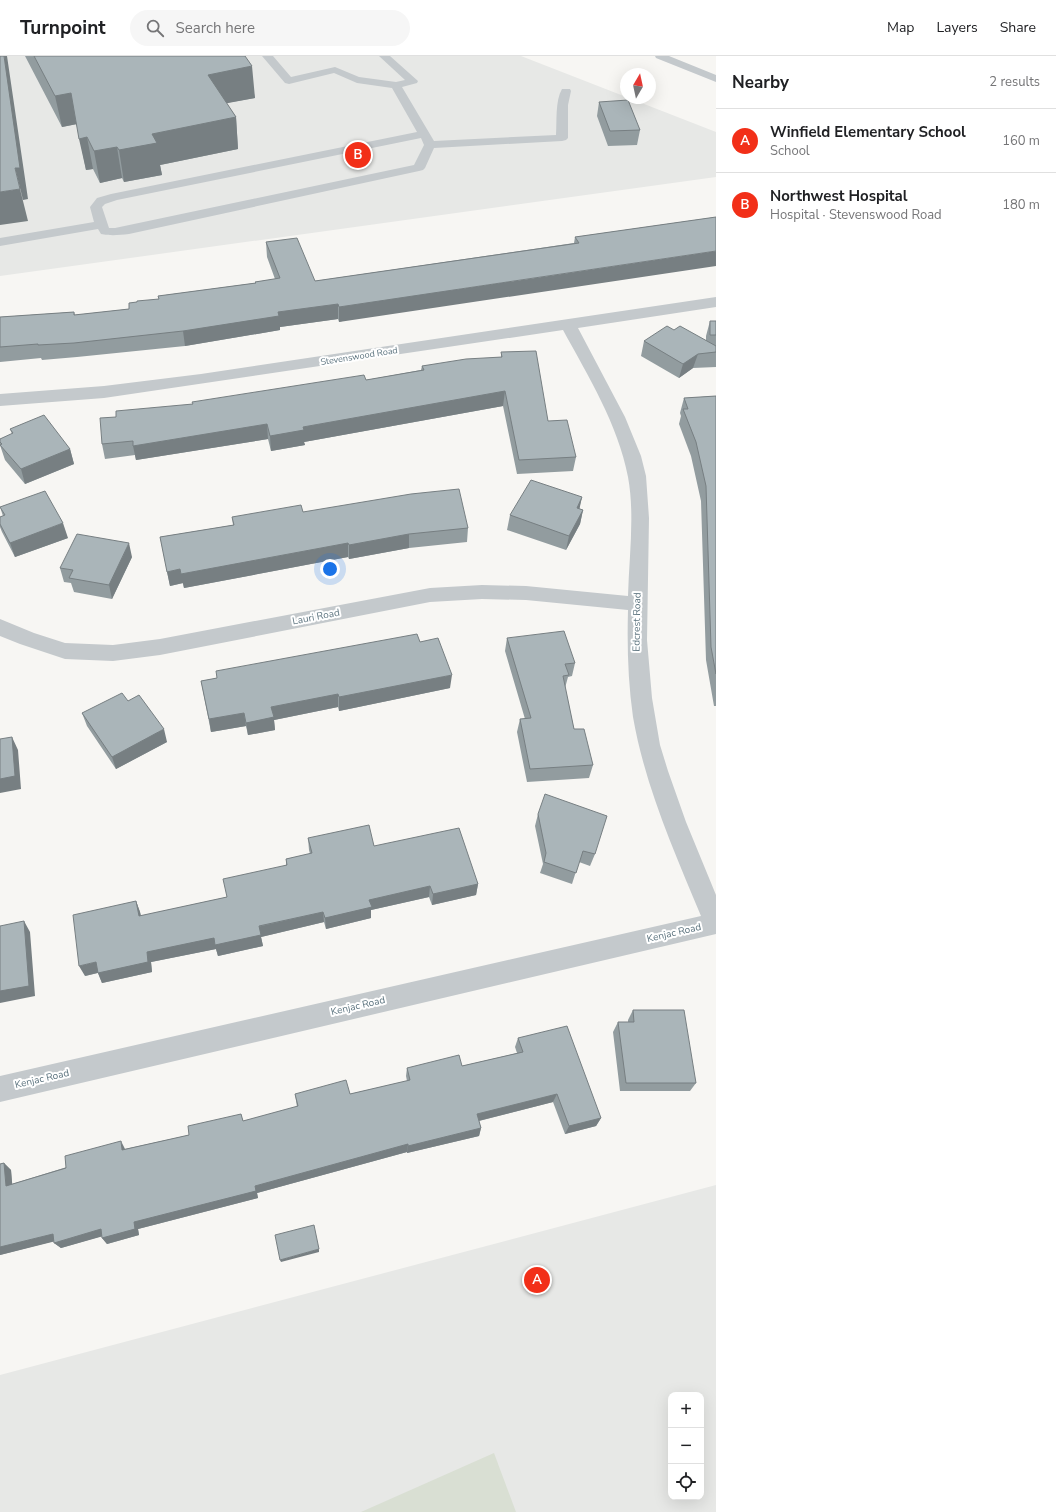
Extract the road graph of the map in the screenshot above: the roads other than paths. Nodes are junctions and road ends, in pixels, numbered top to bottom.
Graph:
1 (267, 56) edge
2 (384, 56) edge
3 (660, 56) edge
4 (716, 79) edge
5 (396, 85) junction
6 (566, 91) dead end
7 (424, 134) junction
8 (430, 145) junction
9 (101, 225) junction
10 (0, 242) edge
11 (716, 302) edge
12 (568, 325) junction
13 (0, 400) edge
14 (637, 604) junction
15 (0, 627) edge
16 (716, 923) edge
17 (0, 1089) edge

1 - 5 lane
2 - 5 lane
3 - 4 lane
5 - 7 lane
6 - 8 lane
7 - 8 lane
7 - 9 lane
8 - 9 lane
9 - 10 lane
11 - 12 street, Stevenswood Road
12 - 13 street, Stevenswood Road
12 - 14 street, Edcrest Road
14 - 15 street, Lauri Road
14 - 16 street, Edcrest Road
16 - 17 street, Kenjac Road

